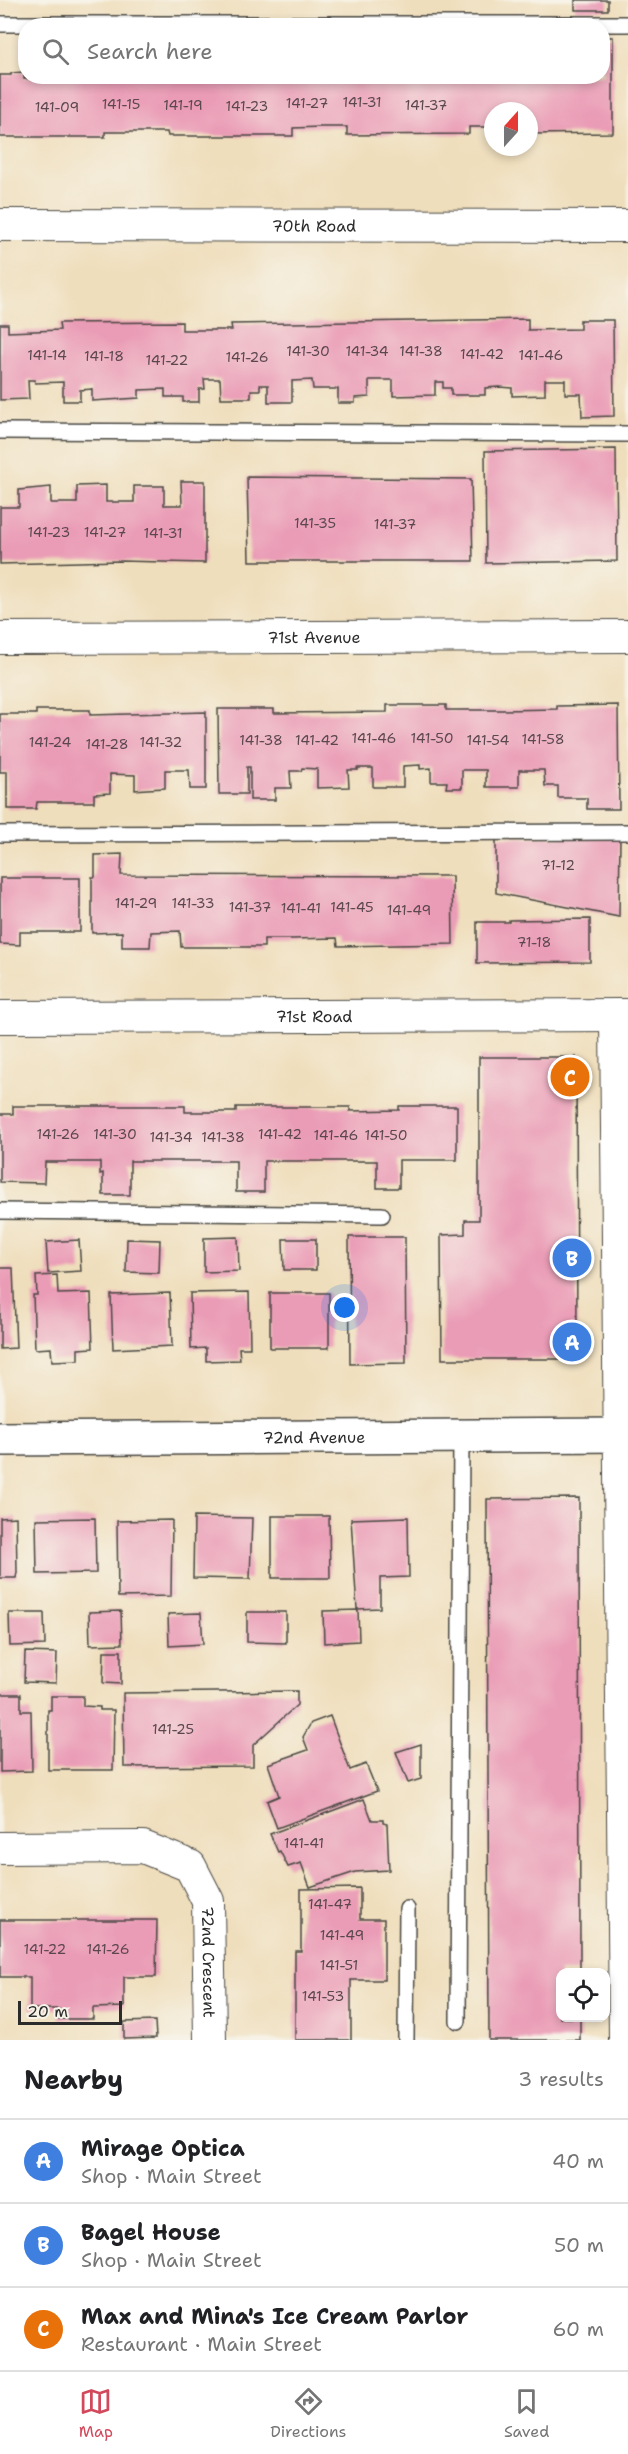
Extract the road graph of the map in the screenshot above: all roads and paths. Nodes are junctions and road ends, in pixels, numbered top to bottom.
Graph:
1 (0, 24) edge
2 (18, 24) edge
3 (610, 24) edge
4 (628, 24) edge
5 (0, 225) edge
6 (628, 226) edge
7 (0, 431) edge
8 (628, 434) edge
9 (628, 636) edge
10 (0, 638) edge
11 (628, 832) edge
12 (0, 834) edge
13 (622, 1015) edge
14 (0, 1017) edge
15 (0, 1211) edge
16 (382, 1215) dead end
17 (461, 1435) junction
18 (624, 1435) edge
19 (0, 1438) edge
20 (0, 1848) edge
21 (408, 1909) dead end
22 (458, 2021) dead end
23 (210, 2040) edge
24 (406, 2040) edge
25 (625, 2040) edge

1 - 2 lane
3 - 4 lane
5 - 6 street, 70th Road
7 - 8 lane
9 - 10 street, 71st Avenue
11 - 12 lane
13 - 14 street, 71st Road
13 - 18 street
15 - 16 lane
17 - 18 street, 72nd Avenue
17 - 19 street, 72nd Avenue
17 - 22 lane
18 - 25 street
20 - 23 street, 72nd Crescent
21 - 24 lane

